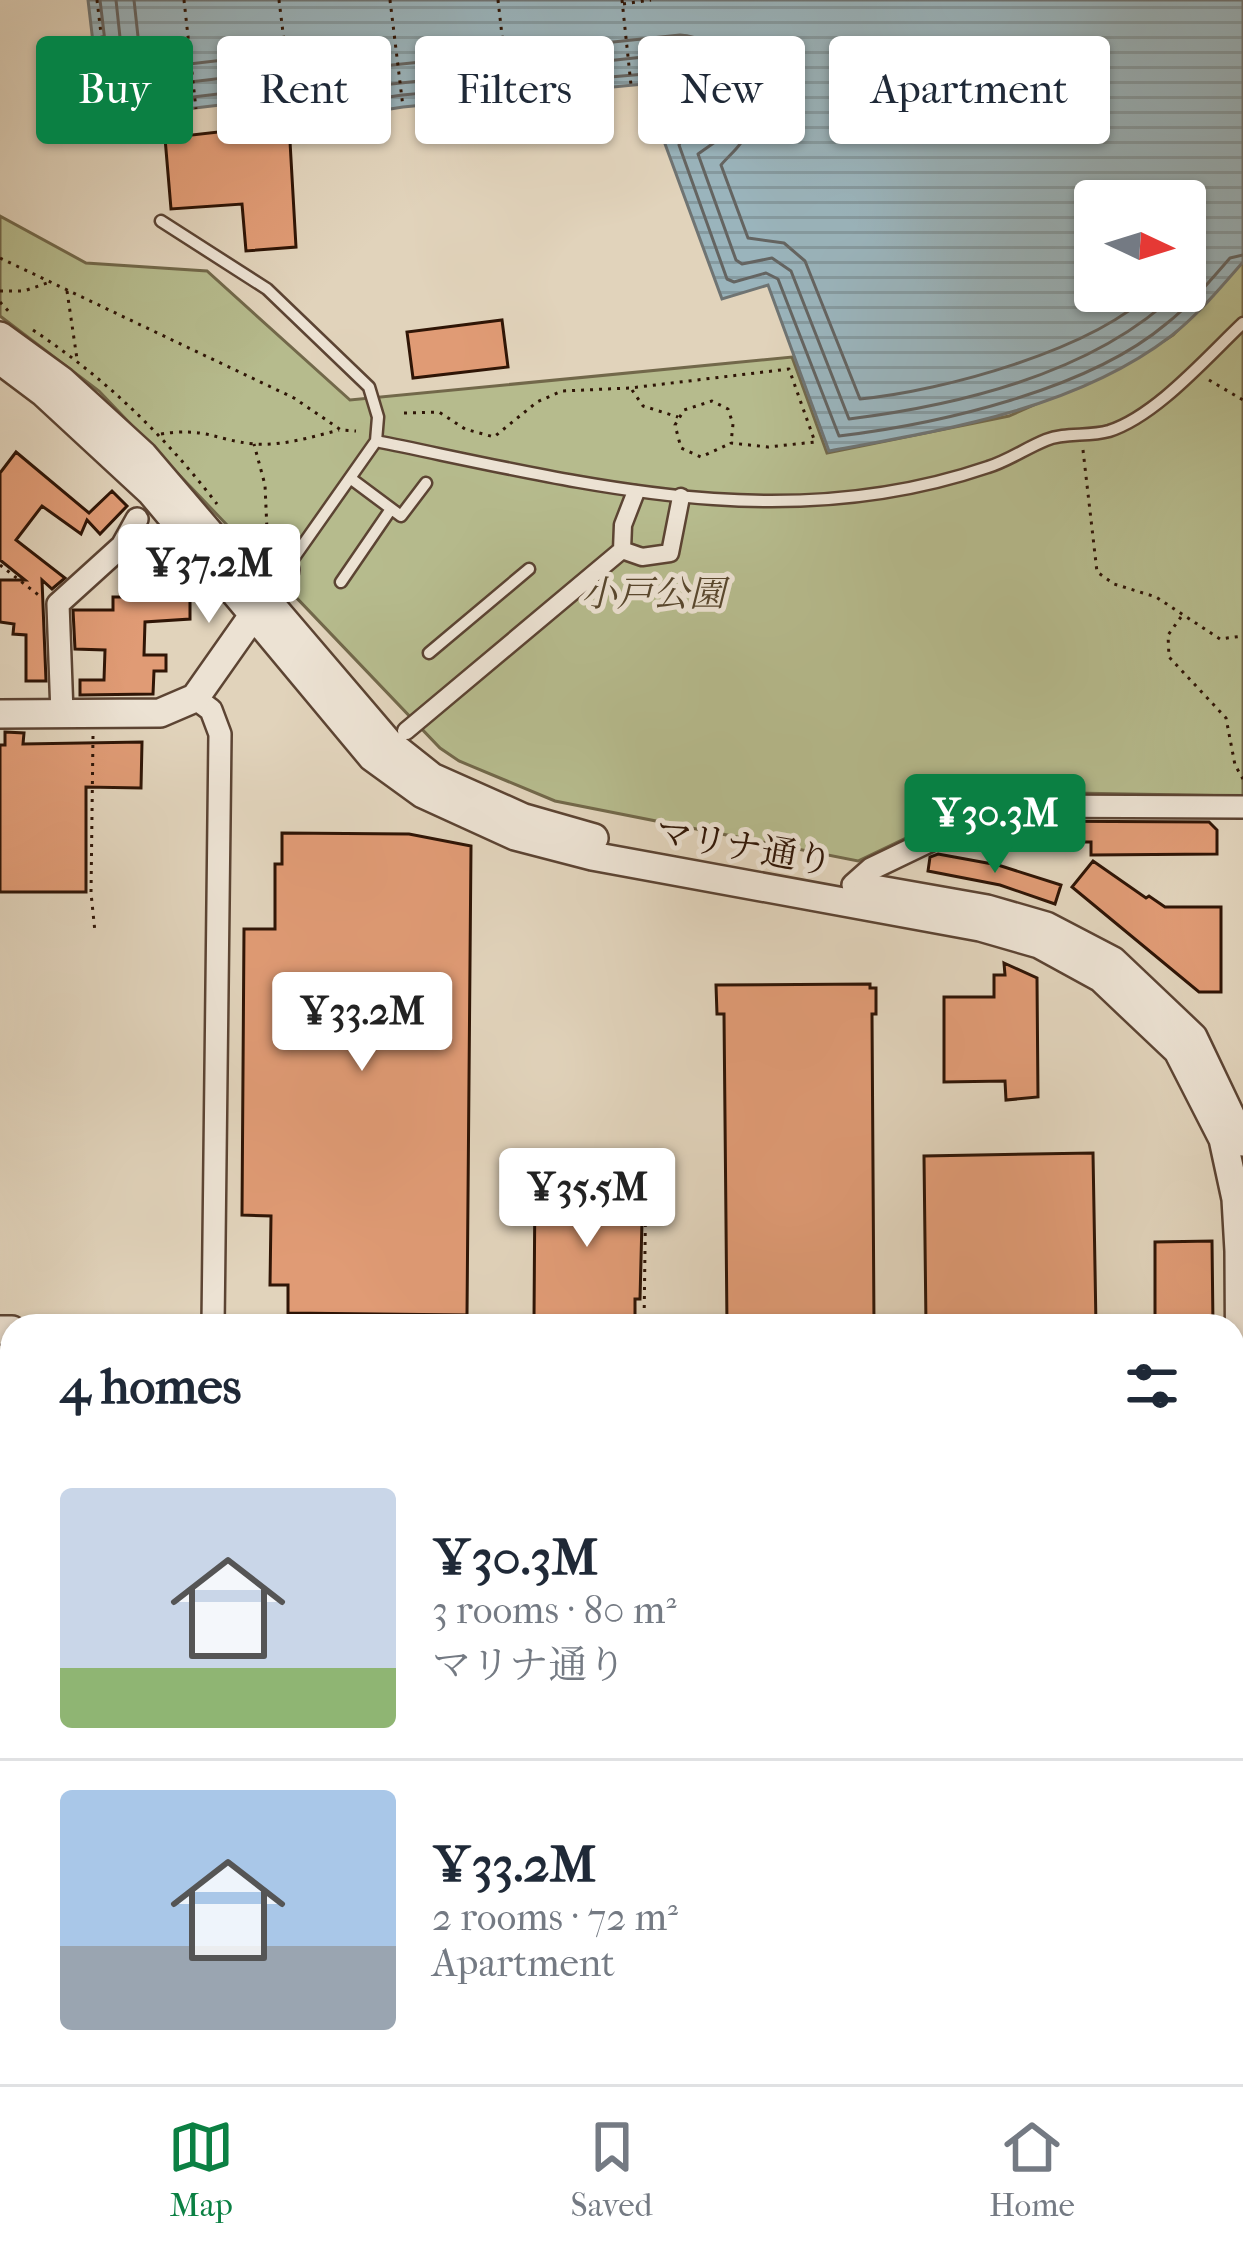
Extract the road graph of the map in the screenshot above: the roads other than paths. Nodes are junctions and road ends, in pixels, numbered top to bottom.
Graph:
1 (161, 221) dead end
2 (1243, 323) edge
3 (0, 336) edge
4 (0, 360) edge
5 (376, 441) junction
6 (350, 478) junction
7 (426, 483) dead end
8 (635, 494) junction
9 (681, 497) junction
10 (396, 512) junction
11 (137, 518) dead end
12 (622, 550) junction
13 (529, 569) dead end
14 (285, 570) joint
15 (341, 582) dead end
16 (260, 609) junction
17 (429, 653) dead end
18 (195, 698) junction
19 (62, 713) junction
20 (0, 714) edge
21 (406, 731) dead end
22 (1243, 807) edge
23 (853, 885) junction
24 (1242, 1135) edge
25 (214, 1314) edge
26 (1239, 1314) edge

1 - 5 lane
2 - 9 lane
3 - 16 street, マリナ通り
4 - 16 street, マリナ通り
5 - 6 lane
5 - 8 lane
6 - 10 lane
6 - 14 lane
7 - 10 lane
8 - 9 lane
8 - 12 street
9 - 12 street
10 - 15 lane
11 - 19 street
12 - 21 street
13 - 17 lane
14 - 16 street
16 - 18 street
16 - 23 street, マリナ通り
16 - 26 street, マリナ通り
18 - 19 street
18 - 25 street
19 - 20 street
22 - 23 street
23 - 24 street, マリナ通り

